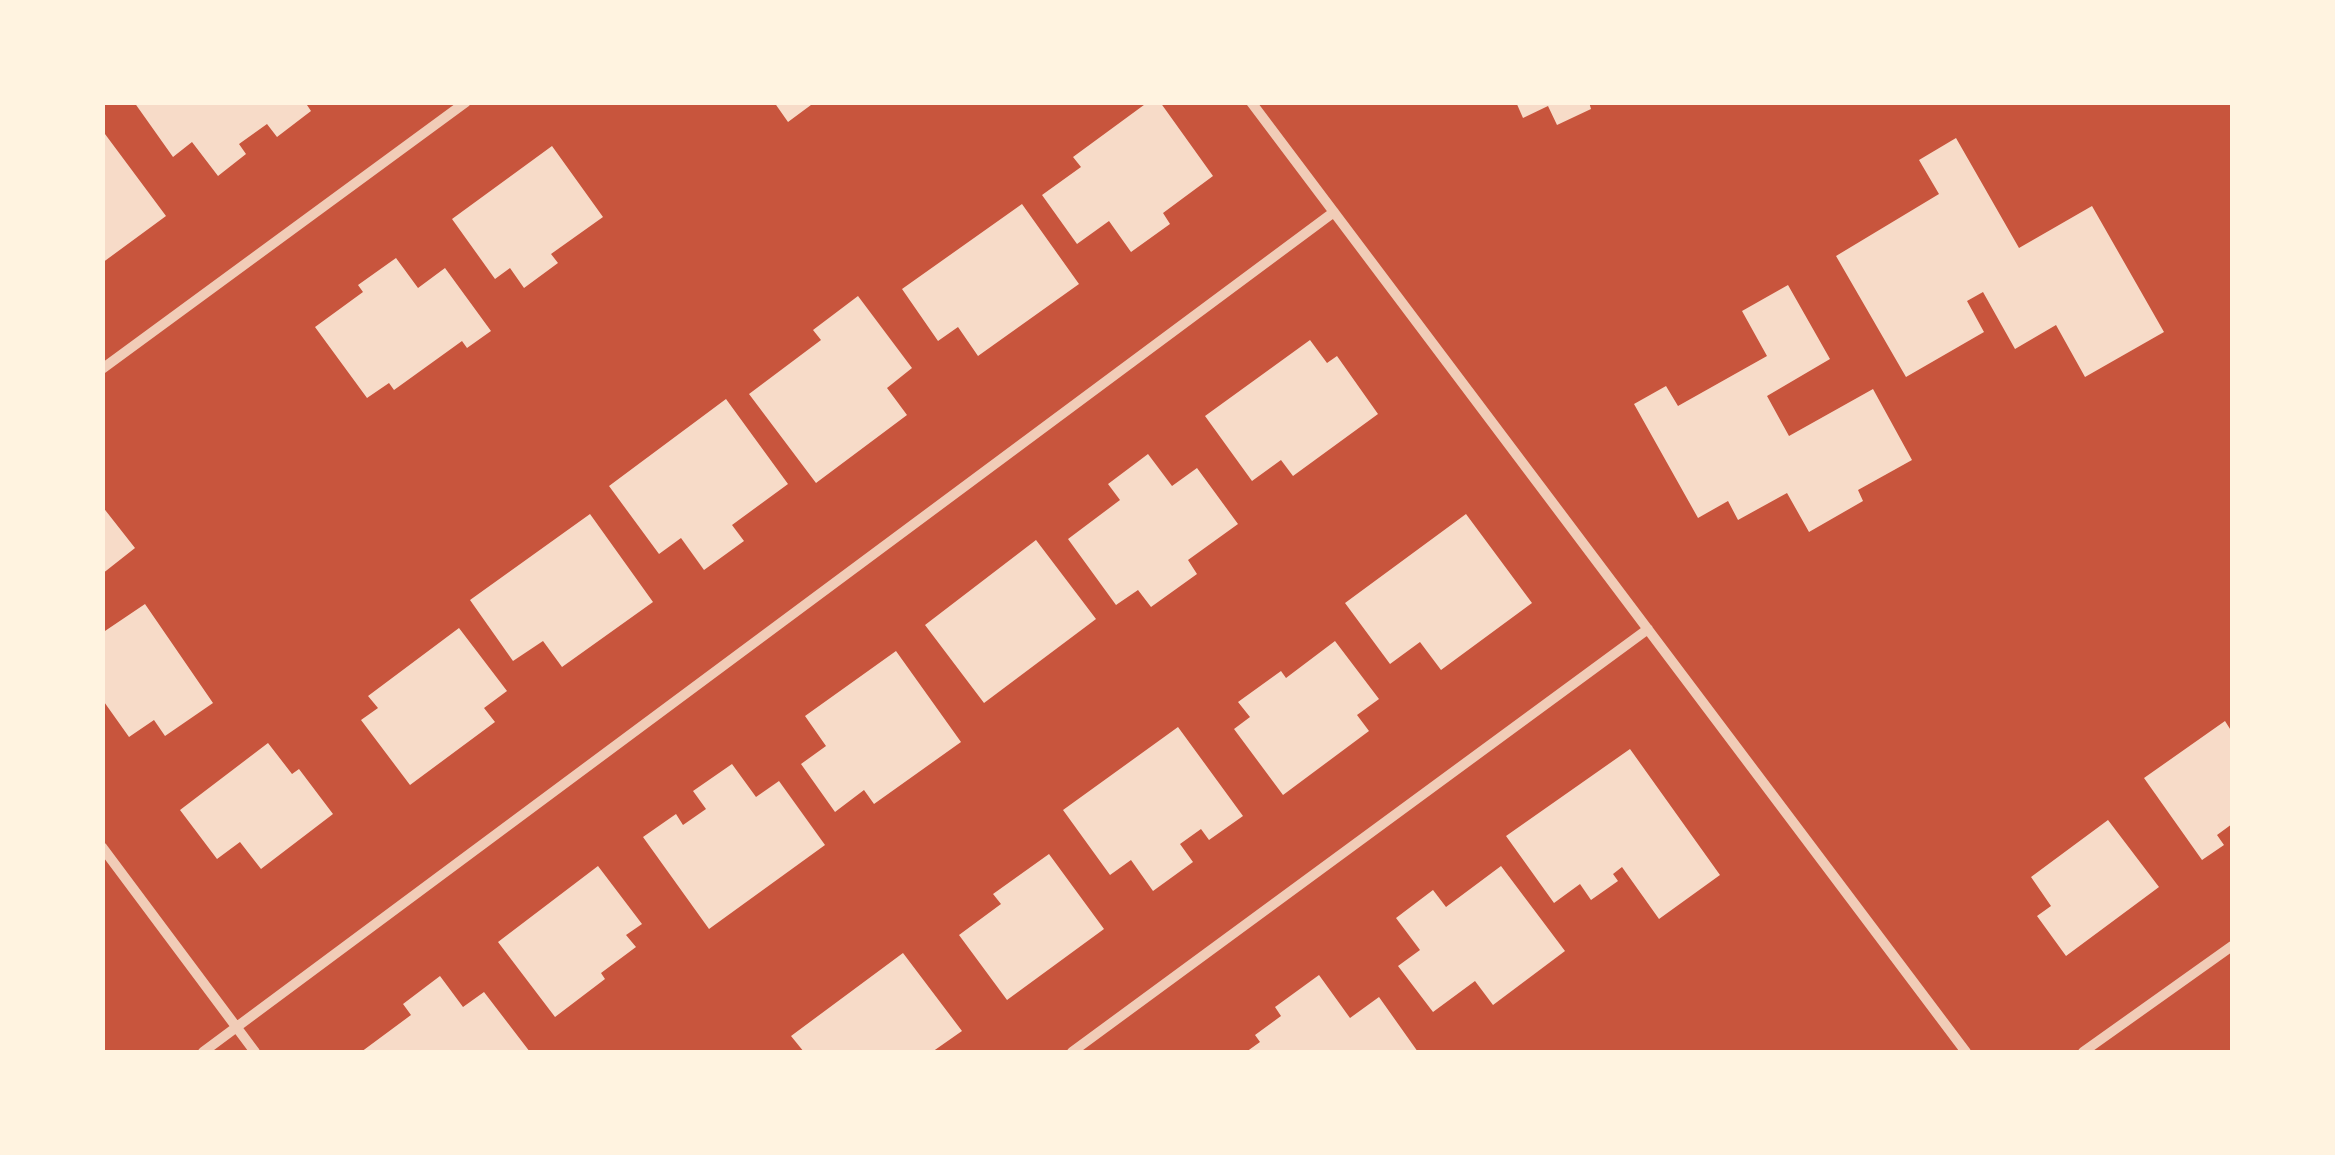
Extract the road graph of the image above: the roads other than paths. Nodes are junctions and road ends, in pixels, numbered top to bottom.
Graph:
1 (466, 102) edge
2 (1251, 102) edge
3 (1334, 212) junction
4 (102, 369) edge
5 (1648, 628) junction
6 (102, 847) edge
7 (2232, 946) edge
8 (237, 1028) junction
9 (202, 1052) edge
10 (255, 1052) edge
11 (1072, 1052) edge
12 (1966, 1052) edge
13 (2083, 1052) edge

1 - 4 street
2 - 3 street
3 - 5 street
3 - 8 street
5 - 11 street
5 - 12 street
6 - 8 street
7 - 13 street
8 - 9 street
8 - 10 street

